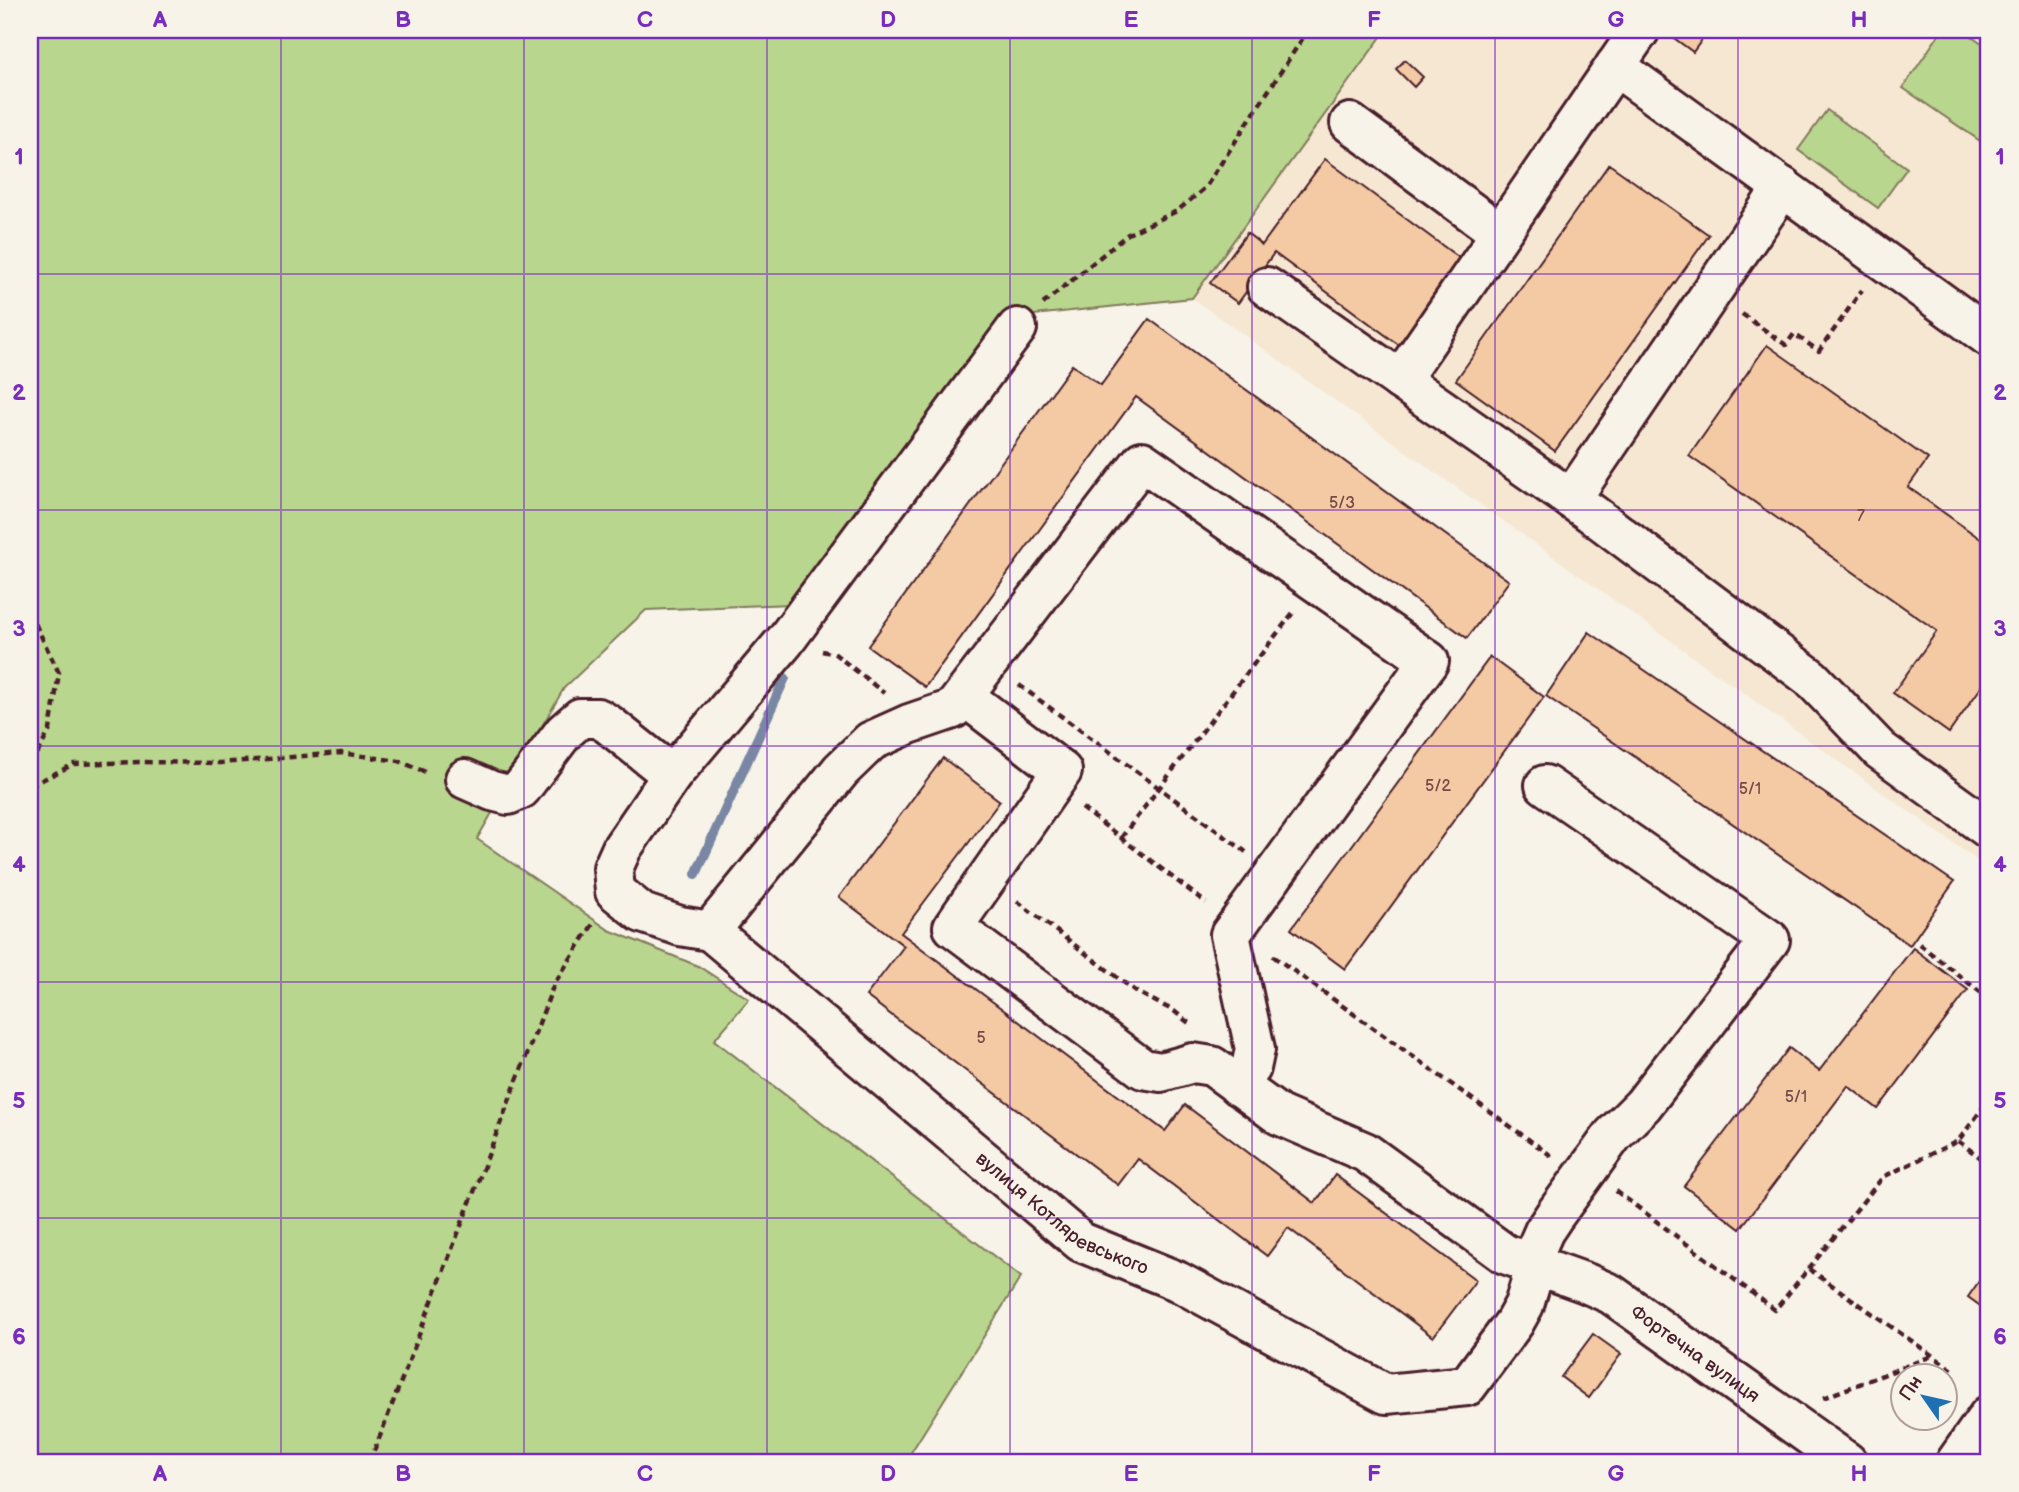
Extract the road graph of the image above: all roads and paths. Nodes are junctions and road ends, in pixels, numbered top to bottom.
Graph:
1 (1308, 30) edge
2 (1640, 30) edge
3 (1615, 66) junction
4 (1350, 123) dead end
5 (1783, 187) junction
6 (1500, 233) junction
7 (1267, 286) dead end
8 (1863, 289) dead end
9 (1746, 317) dead end
10 (1017, 328) joint
11 (1989, 337) edge
12 (1400, 380) junction
13 (1571, 499) junction
14 (1301, 602) dead end
15 (30, 613) edge
16 (785, 641) junction
17 (1009, 678) dead end
18 (964, 696) junction
19 (909, 724) junction
20 (30, 767) edge
21 (672, 775) junction
22 (451, 778) joint
23 (1545, 785) dead end
24 (30, 786) edge
25 (1158, 788) junction
26 (1082, 807) dead end
27 (1989, 829) edge
28 (1121, 838) junction
29 (1246, 852) dead end
30 (615, 891) junction
31 (1017, 901) dead end
32 (1206, 903) dead end
33 (710, 931) junction
34 (1919, 944) dead end
35 (1272, 955) dead end
36 (1989, 999) edge
37 (1194, 1027) dead end
38 (1238, 1086) junction
39 (1989, 1100) edge
40 (1958, 1141) junction
41 (1562, 1164) dead end
42 (1989, 1164) edge
43 (1607, 1184) dead end
44 (1534, 1265) junction
45 (1809, 1269) junction
46 (1933, 1356) junction
47 (1942, 1362) edge
48 (1820, 1399) dead end
49 (1989, 1415) edge
50 (370, 1462) edge
51 (1847, 1462) edge
52 (1956, 1462) edge

1 - 10 path
2 - 3 street
3 - 5 street
3 - 6 street
4 - 6 street
5 - 11 street
5 - 13 street
6 - 12 street
7 - 12 street
8 - 9 path
10 - 16 street
12 - 13 street
13 - 27 street
14 - 25 path
15 - 20 path
16 - 19 path
16 - 21 street
17 - 25 path
18 - 19 street
18 - 38 street, Фортечна вулиця
18 - 38 street
19 - 33 street
21 - 22 street
21 - 30 street
22 - 24 path
23 - 44 street
25 - 28 path
25 - 29 path
26 - 28 path
28 - 32 path
30 - 33 street
30 - 50 path
31 - 37 path
33 - 44 street, вулиця Котляревського
34 - 36 path
35 - 41 path
38 - 44 street, Фортечна вулиця
39 - 40 path
40 - 42 path
40 - 45 path
43 - 45 path
44 - 51 street, Фортечна вулиця
45 - 46 path
46 - 47 path
46 - 48 path
49 - 52 street

